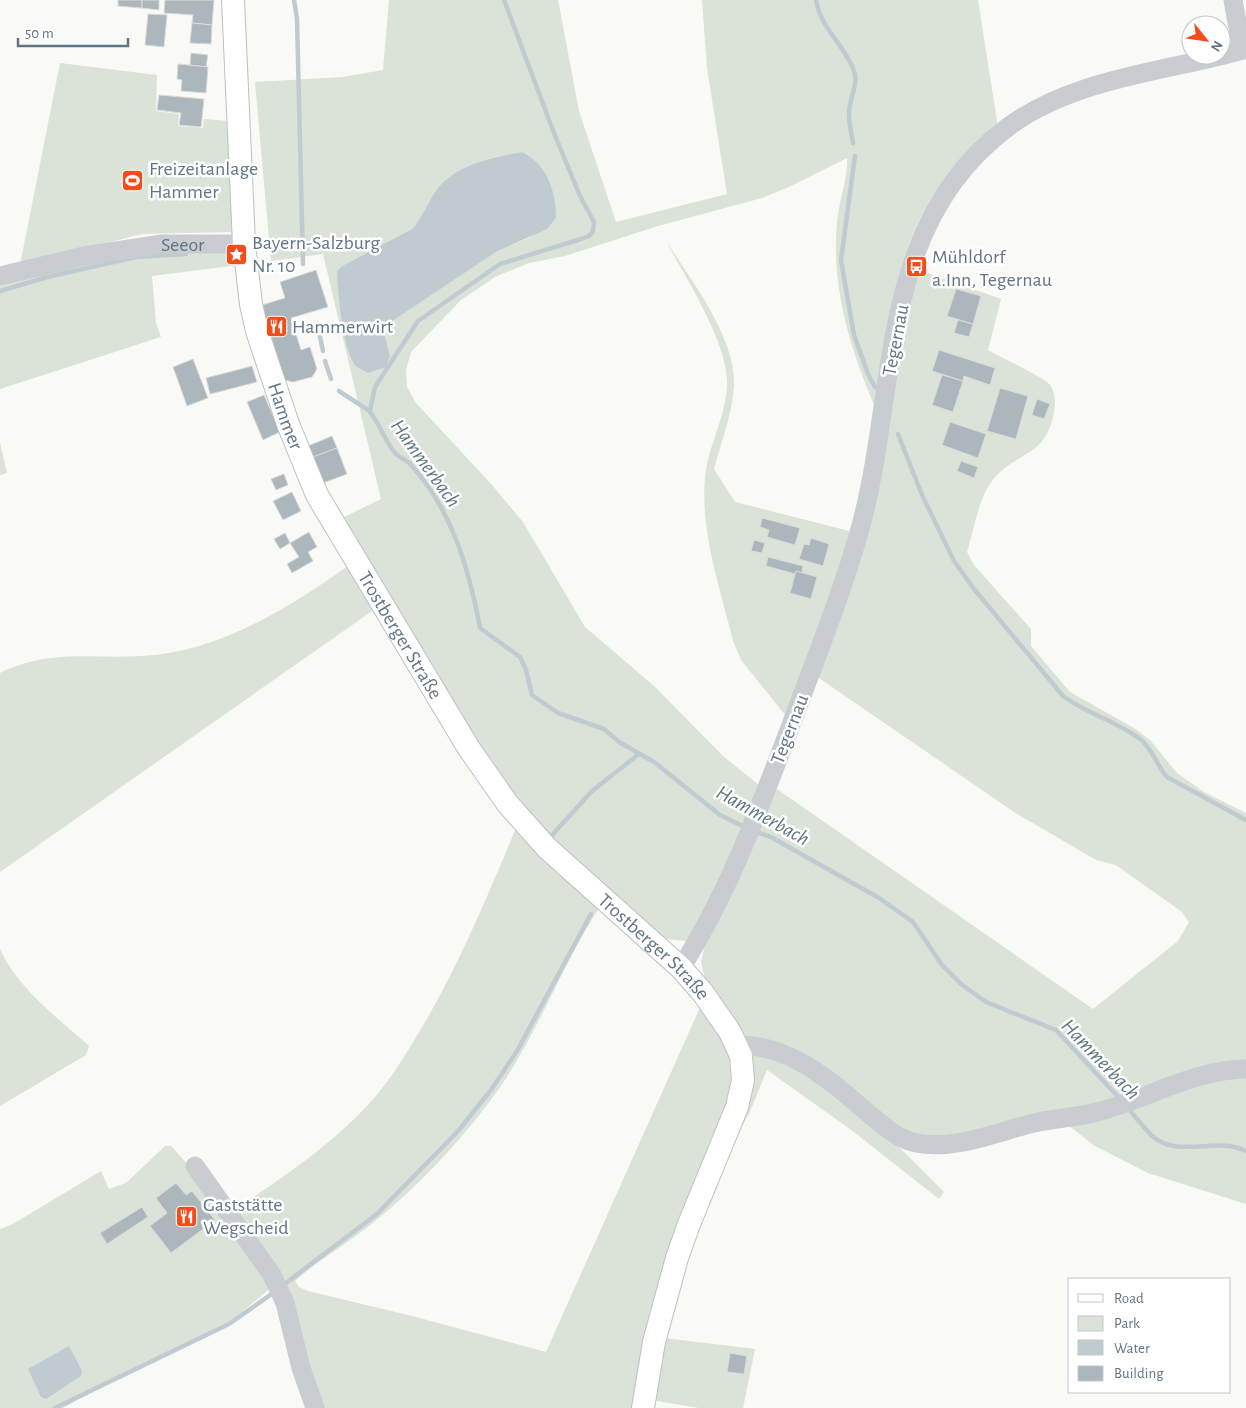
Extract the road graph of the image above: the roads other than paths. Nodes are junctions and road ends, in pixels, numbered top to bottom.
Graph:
1 (233, 0) edge
2 (1232, 0) edge
3 (1244, 50) edge
4 (244, 244) junction
5 (0, 276) edge
6 (345, 545) joint
7 (681, 968) junction
8 (737, 1045) junction
9 (1246, 1069) edge
10 (195, 1166) dead end
11 (315, 1408) edge
12 (643, 1408) edge

1 - 4 main road
2 - 3 street, Tegernau
3 - 7 street, Tegernau
4 - 5 street, Seeor
4 - 6 main road, Hammer
6 - 7 main road, Trostberger Straße
7 - 8 main road, Trostberger Straße
8 - 9 street
8 - 12 main road, Trostberger Straße
10 - 11 street

